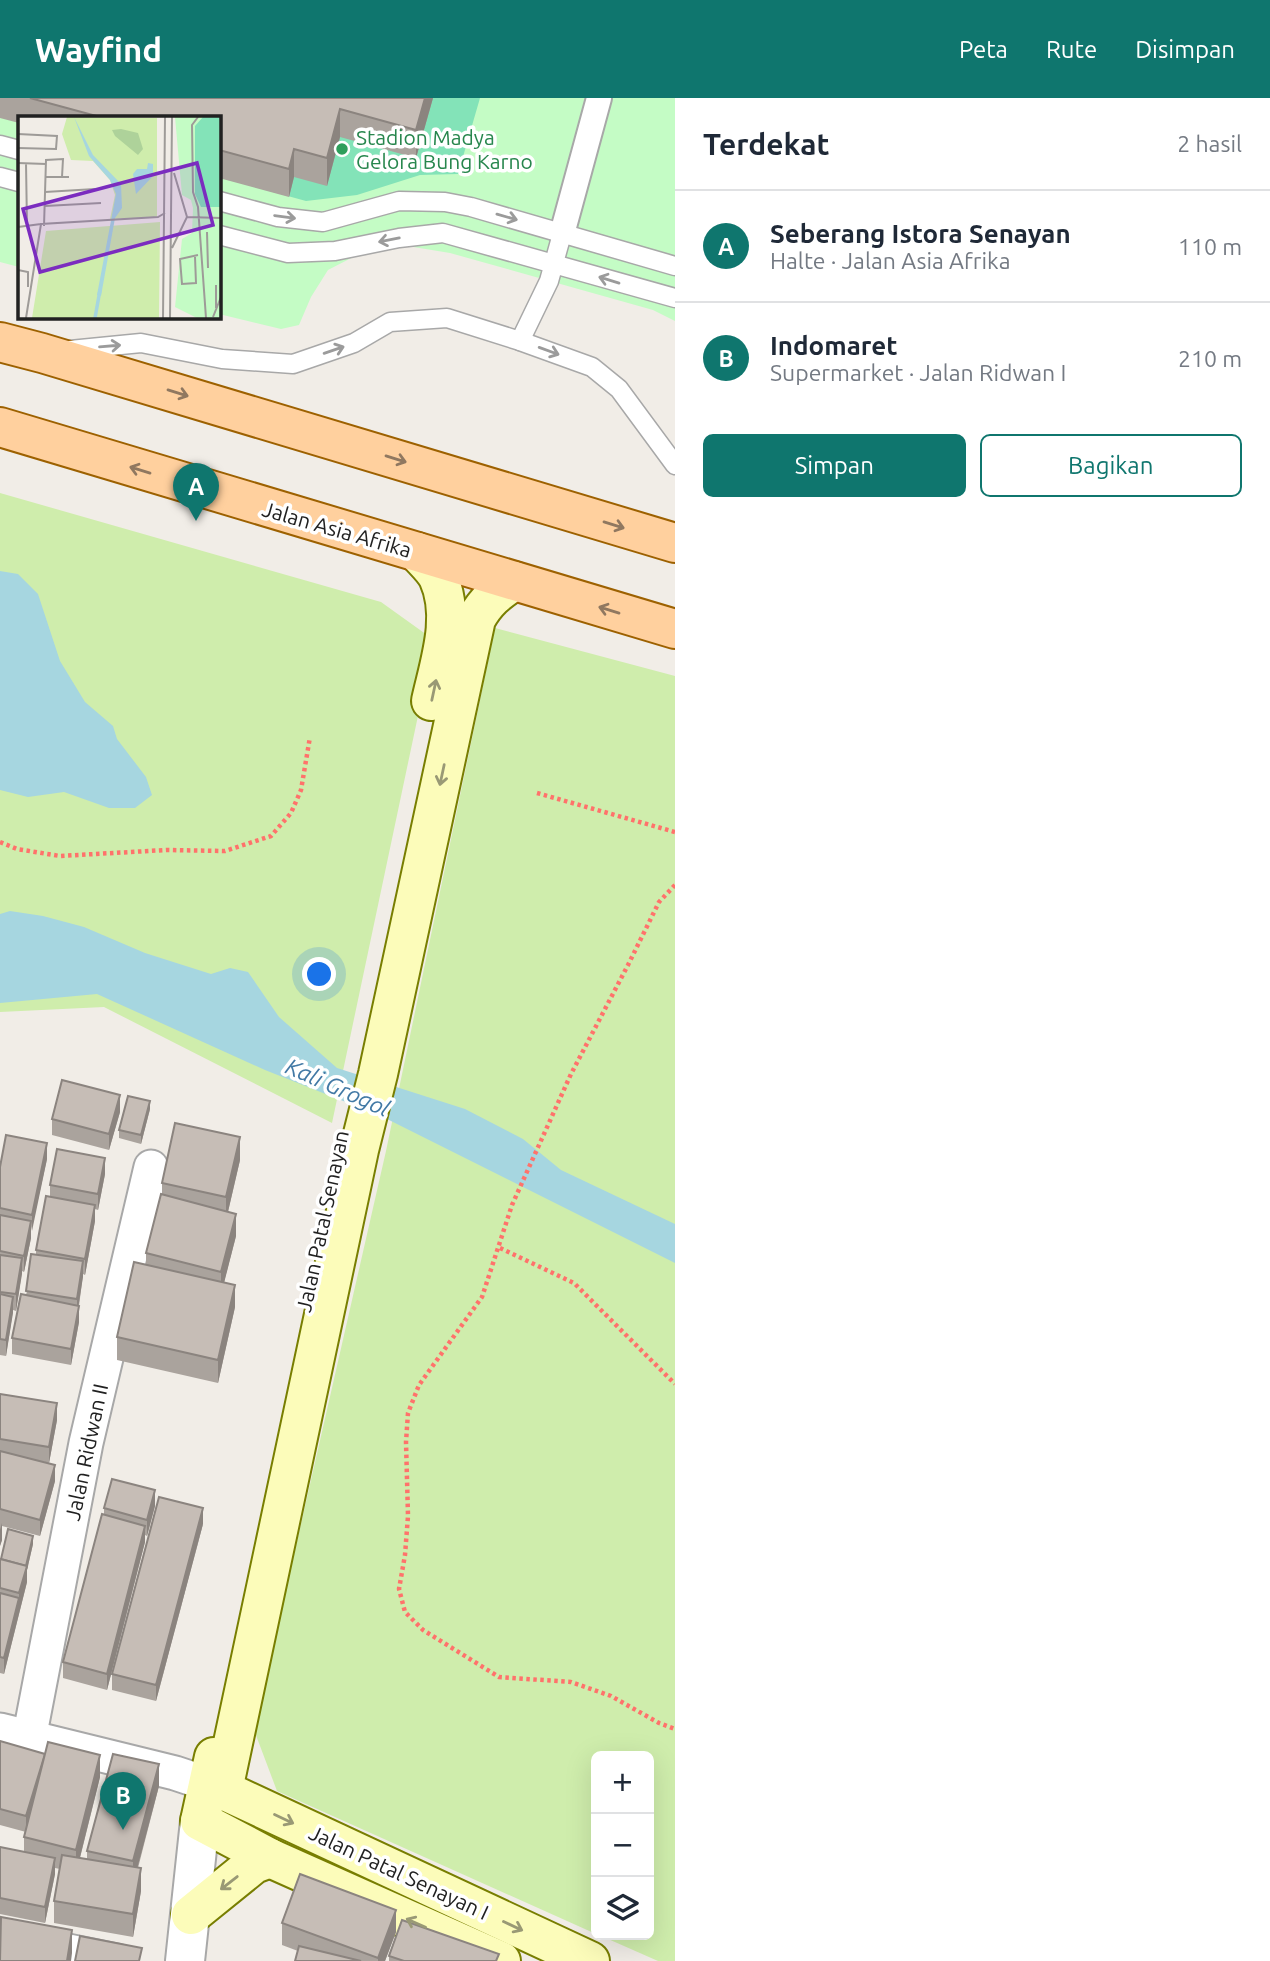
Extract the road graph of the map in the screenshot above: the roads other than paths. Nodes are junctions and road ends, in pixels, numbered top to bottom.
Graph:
1 (599, 98) edge
2 (0, 145) edge
3 (18, 150) edge
4 (0, 177) edge
5 (18, 182) edge
6 (220, 201) edge
7 (562, 233) junction
8 (220, 234) edge
9 (554, 263) junction
10 (675, 266) edge
11 (675, 298) edge
12 (520, 341) junction
13 (0, 342) edge
14 (42, 353) junction
15 (0, 427) edge
16 (675, 465) edge
17 (675, 543) edge
18 (417, 552) junction
19 (514, 581) junction
20 (675, 629) edge
21 (367, 1072) junction
22 (151, 1167) dead end
23 (15, 1735) edge
24 (215, 1787) junction
25 (203, 1835) junction
26 (270, 1858) junction
27 (191, 1915) junction
28 (0, 1937) edge
29 (117, 1961) edge
30 (185, 1961) edge
31 (501, 1961) edge
32 (590, 1961) edge

1 - 7 street
2 - 3 lane
4 - 5 lane
6 -> 7 lane
7 - 9 lane
7 - 10 lane
9 -> 8 lane
11 -> 9 lane
9 - 12 lane
14 -> 12 lane
12 -> 16 lane
13 - 14 main road
14 -> 17 main road
18 -> 15 main road, Jalan Asia Afrika
18 - 19 main road, Jalan Asia Afrika
21 -> 18 main road, Jalan Patal Senayan
20 -> 19 main road, Jalan Asia Afrika
19 -> 21 main road, Jalan Patal Senayan
21 - 24 main road, Jalan Patal Senayan
22 - 23 street, Jalan Ridwan II
23 - 24 street
24 - 25 street, Jalan Patal Senayan
24 -> 32 main road, Jalan Patal Senayan I
25 - 26 main road, Jalan Patal Senayan I
25 - 27 street, Jalan Patal Senayan
26 -> 27 main road
31 -> 26 main road, Jalan Patal Senayan I
27 - 30 street, Jalan Patal Senayan
28 - 29 street

